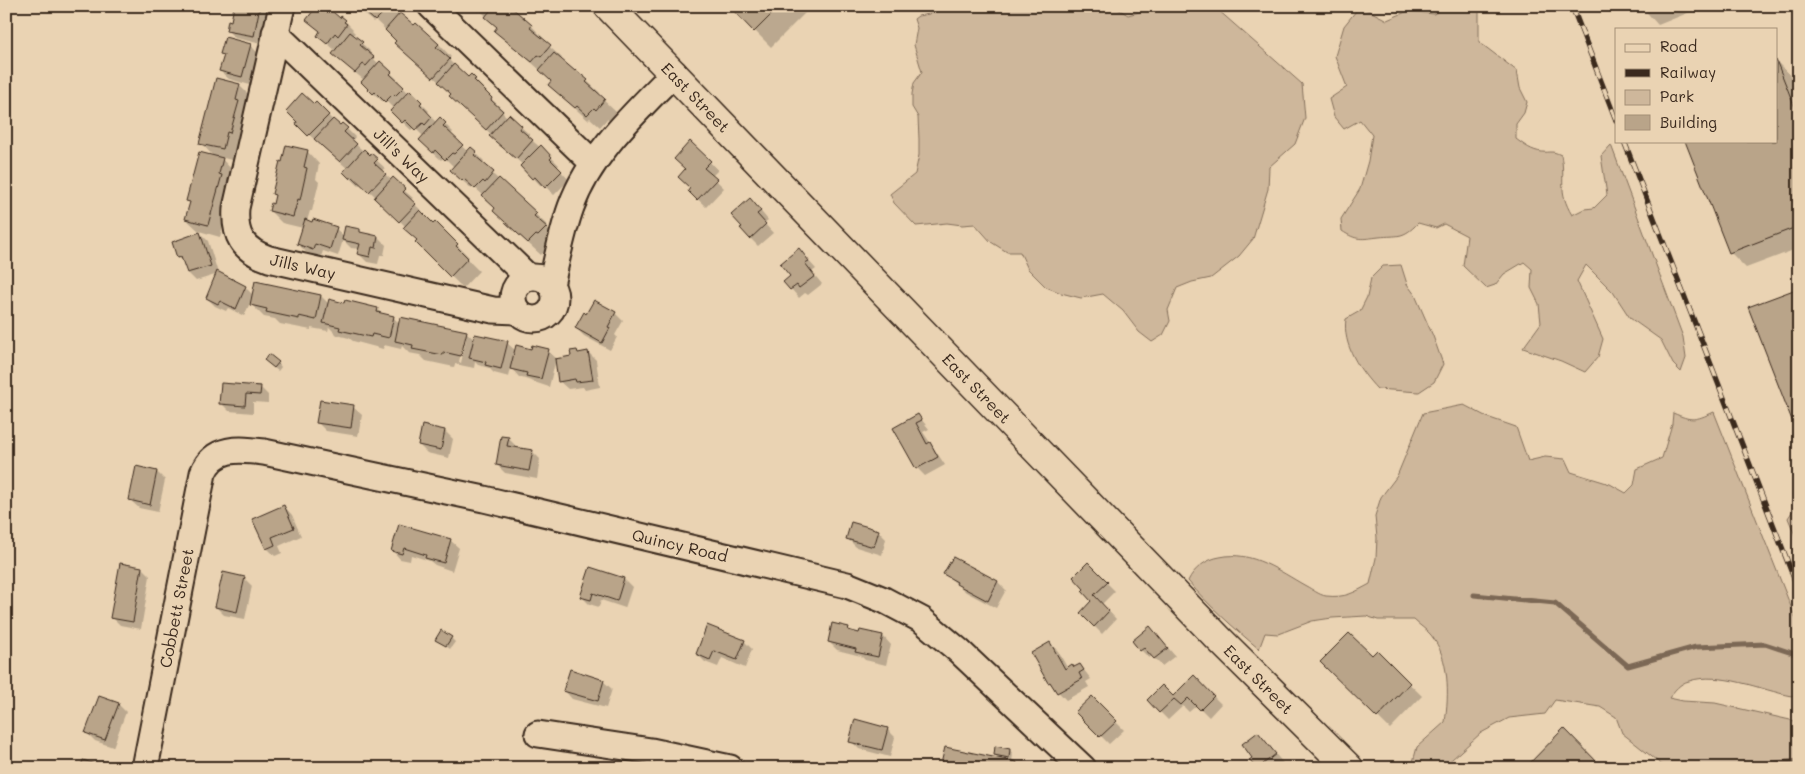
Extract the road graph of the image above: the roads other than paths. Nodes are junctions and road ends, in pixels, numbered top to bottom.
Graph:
1 (282, 6) edge
2 (431, 6) edge
3 (608, 6) edge
4 (275, 33) junction
5 (674, 74) junction
6 (593, 163) junction
7 (540, 281) junction
8 (517, 311) junction
9 (217, 454) joint
10 (538, 734) dead end
11 (1345, 766) edge
12 (145, 768) edge
13 (730, 768) edge
14 (1082, 768) edge

1 - 4 street, Jills Way
2 - 6 street
3 - 5 main road, East Street
4 - 7 street, Jill's Way
4 - 8 street, Jills Way
5 - 6 street, Jills Way
5 - 11 main road, East Street
6 - 7 street, Jills Way
7 - 8 street, Jills Way
7 - 8 street, Jills Way
9 - 12 street, Cobbett Street
9 - 14 street, Quincy Road
10 - 13 street

